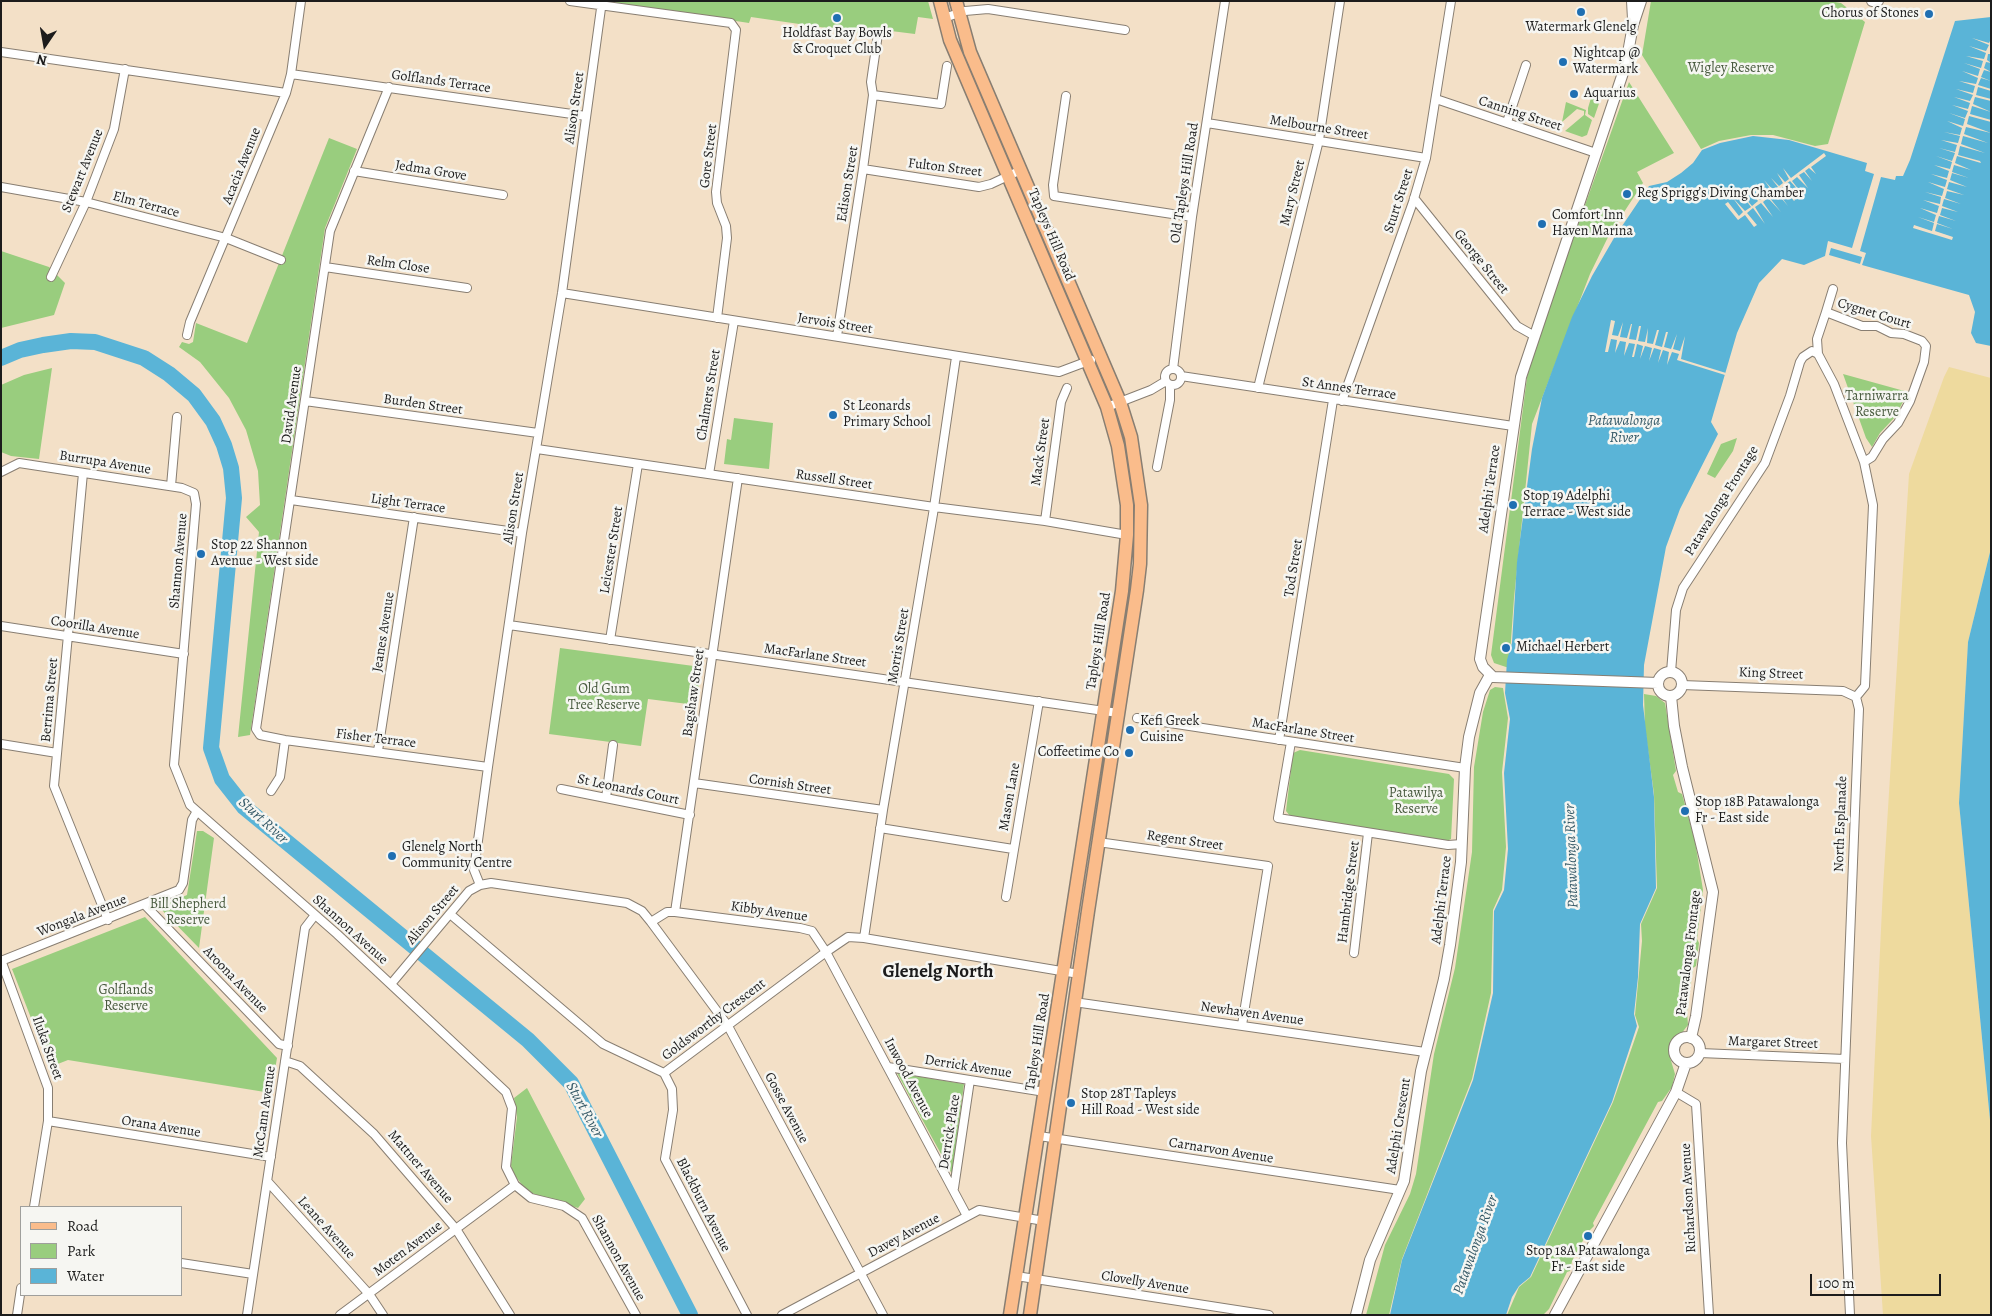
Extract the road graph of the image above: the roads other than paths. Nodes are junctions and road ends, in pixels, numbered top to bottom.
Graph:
1 (301, 1) edge
2 (570, 1) edge
3 (940, 1) edge
4 (1225, 1) edge
5 (1340, 1) edge
6 (1451, 1) edge
7 (1632, 1) edge
8 (1641, 1) edge
9 (1872, 1) edge
10 (1878, 1) edge
11 (602, 4) edge
12 (957, 7) edge
13 (944, 18) junction
14 (1633, 25) junction
15 (1125, 30) dead end
16 (878, 34) dead end
17 (1, 52) edge
18 (1526, 65) dead end
19 (947, 66) dead end
20 (124, 70) junction
21 (291, 74) junction
22 (389, 87) junction
23 (286, 93) junction
24 (873, 95) junction
25 (1066, 96) dead end
26 (1436, 99) junction
27 (586, 116) junction
28 (1207, 122) junction
29 (1507, 122) junction
30 (1319, 140) junction
31 (1596, 152) junction
32 (1426, 158) junction
33 (863, 169) junction
34 (1021, 170) junction
35 (354, 171) junction
36 (1009, 176) junction
37 (1, 187) edge
38 (503, 195) dead end
39 (1414, 198) junction
40 (86, 202) junction
41 (1192, 217) junction
42 (226, 238) junction
43 (281, 260) dead end
44 (325, 267) junction
45 (51, 277) dead end
46 (467, 288) dead end
47 (1833, 289) dead end
48 (562, 293) junction
49 (1826, 312) junction
50 (717, 318) junction
51 (734, 321) junction
52 (188, 335) dead end
53 (1533, 335) junction
54 (837, 336) junction
55 (1812, 353) junction
56 (1101, 356) junction
57 (956, 357) junction
58 (1088, 361) junction
59 (1173, 369) junction
60 (1181, 376) junction
61 (1168, 383) junction
62 (1067, 388) dead end
63 (1258, 388) junction
64 (1333, 400) junction
65 (305, 401) junction
66 (1342, 401) junction
67 (1120, 402) junction
68 (1107, 407) junction
69 (177, 417) dead end
70 (1513, 426) junction
71 (538, 434) junction
72 (537, 449) junction
73 (1864, 462) junction
74 (638, 464) junction
75 (1157, 467) dead end
76 (1, 472) edge
77 (83, 472) junction
78 (709, 474) junction
79 (738, 478) junction
80 (171, 486) junction
81 (291, 500) junction
82 (196, 504) joint
83 (934, 507) junction
84 (414, 517) junction
85 (1045, 521) junction
86 (522, 532) junction
87 (1127, 535) junction
88 (508, 625) junction
89 (1, 626) edge
90 (68, 637) junction
91 (610, 640) junction
92 (184, 654) junction
93 (713, 655) junction
94 (1671, 672) junction
95 (1490, 675) junction
96 (906, 681) junction
97 (1655, 683) junction
98 (1682, 685) junction
99 (1671, 696) junction
100 (1856, 697) junction
101 (1039, 701) junction
102 (1103, 710) junction
103 (1118, 713) junction
104 (1137, 718) dead end
105 (260, 735) joint
106 (285, 740) junction
107 (1280, 740) junction
108 (1291, 742) junction
109 (1, 744) edge
110 (613, 746) dead end
111 (378, 752) junction
112 (57, 753) junction
113 (488, 767) junction
114 (1465, 768) junction
115 (694, 784) junction
116 (561, 789) dead end
117 (271, 792) dead end
118 (606, 798) junction
119 (883, 810) junction
120 (197, 811) junction
121 (690, 815) junction
122 (880, 828) junction
123 (1368, 833) junction
124 (1098, 842) junction
125 (1462, 844) junction
126 (1014, 848) junction
127 (480, 885) junction
128 (1006, 896) dead end
129 (145, 905) junction
130 (676, 912) junction
131 (450, 914) junction
132 (315, 915) junction
133 (108, 920) junction
134 (651, 922) junction
135 (864, 938) junction
136 (826, 952) junction
137 (1354, 954) dead end
138 (1, 960) edge
139 (1446, 966) joint
140 (1064, 971) junction
141 (1078, 974) junction
142 (391, 984) junction
143 (1074, 1002) junction
144 (1242, 1025) junction
145 (728, 1026) junction
146 (1691, 1038) junction
147 (288, 1046) junction
148 (1425, 1052) junction
149 (1700, 1053) junction
150 (1845, 1058) junction
151 (286, 1061) junction
152 (1686, 1063) junction
153 (888, 1067) junction
154 (664, 1073) junction
155 (970, 1080) junction
156 (1045, 1092) junction
157 (1676, 1092) junction
158 (48, 1121) junction
159 (1039, 1136) junction
160 (1056, 1139) junction
161 (271, 1157) junction
162 (268, 1182) junction
163 (515, 1184) junction
164 (954, 1188) junction
165 (1400, 1190) junction
166 (34, 1206) edge
167 (967, 1216) junction
168 (1024, 1218) junction
169 (1044, 1220) junction
170 (456, 1229) junction
171 (182, 1263) edge
172 (253, 1274) junction
173 (860, 1274) junction
174 (1016, 1276) junction
175 (1035, 1279) junction
176 (369, 1294) junction
177 (20, 1295) edge
178 (17, 1315) edge
179 (247, 1315) edge
180 (340, 1315) edge
181 (383, 1315) edge
182 (510, 1315) edge
183 (636, 1315) edge
184 (747, 1315) edge
185 (782, 1315) edge
186 (883, 1315) edge
187 (1010, 1315) edge
188 (1030, 1315) edge
189 (1269, 1315) edge
190 (1356, 1315) edge
191 (1555, 1315) edge
192 (1708, 1315) edge
193 (1850, 1315) edge

1 - 21 street, Acacia Avenue
2 - 11 street
3 - 13 main road, Tapleys Hill Road
4 - 28 street, Old Tapleys Hill Road
5 - 30 street, Mary Street
6 - 26 street, Sturt Street
7 - 14 street, Adelphi Terrace
8 - 14 street, Adelphi Terrace
9 - 10 street
11 - 27 street, Alison Street
11 - 50 street, Gore Street
12 - 13 street
12 - 15 street
12 - 34 main road, Tapleys Hill Road
13 - 36 main road, Tapleys Hill Road
14 - 31 street, Adelphi Terrace
16 - 24 street, Edison Street
17 - 20 street
18 - 29 street
19 - 24 street
20 - 23 street
20 - 40 street, Stewart Avenue
21 - 22 street, Golflands Terrace
21 - 23 street, Acacia Avenue
22 - 27 street, Golflands Terrace
22 - 35 street, David Avenue
23 - 42 street, Acacia Avenue
24 - 33 street, Edison Street
25 - 41 street
26 - 29 street, Canning Street
26 - 32 street, Sturt Street
27 - 48 street, Alison Street
28 - 30 street, Melbourne Street
28 - 41 street, Old Tapleys Hill Road
29 - 31 street, Canning Street
30 - 32 street, Melbourne Street
30 - 63 street, Mary Street
31 - 53 street, Adelphi Terrace
32 - 39 street, Sturt Street
33 - 36 street, Fulton Street
33 - 54 street, Edison Street
34 - 36 street, Fulton Street
34 - 56 main road, Tapleys Hill Road
35 - 38 street, Jedma Grove
35 - 44 street, David Avenue
36 - 58 main road, Tapleys Hill Road
37 - 40 street, Elm Terrace
39 - 53 street, George Street
39 - 66 street, Sturt Street
40 - 42 street, Elm Terrace
40 - 45 street, Stewart Avenue
41 - 59 street, Old Tapleys Hill Road
42 - 43 street, Elm Terrace
42 - 52 street, Acacia Avenue
44 - 46 street, Relm Close
44 - 65 street, David Avenue
47 - 49 street, Cygnet Court
48 - 50 street, Jervois Street
48 - 71 street, Alison Street
49 - 55 street, Cygnet Court
49 - 73 street, Cygnet Court
50 - 51 street, Jervois Street
51 - 54 street, Jervois Street
51 - 78 street, Chalmers Street
53 - 70 street, Adelphi Terrace
54 - 57 street, Jervois Street
55 - 73 street, North Esplanade
55 - 94 street, Patawalonga Frontage
56 - 58 street, Jervois Street
56 - 67 main road, Tapleys Hill Road
57 - 58 street, Jervois Street
57 - 83 street, Morris Street
58 - 68 main road, Tapleys Hill Road
59 - 60 street
59 - 61 street
60 - 61 street
60 - 63 street, St Annes Terrace
61 - 67 street
61 - 75 street
62 - 85 street, Mack Street
63 - 64 street, St Annes Terrace
64 - 66 street, St Annes Terrace
64 - 107 street, Tod Street
65 - 71 street, Burden Street
65 - 81 street, David Avenue
66 - 70 street, St Annes Terrace
67 - 68 street
67 - 103 main road, Tapleys Hill Road
68 - 87 main road, Tapleys Hill Road
69 - 80 street
70 - 95 street, Adelphi Terrace
71 - 72 street, Alison Street
72 - 74 street, Russell Street
72 - 86 street, Alison Street
73 - 100 street, North Esplanade
74 - 78 street, Russell Street
74 - 91 street, Leicester Street
76 - 77 street, Burrupa Avenue
77 - 80 street, Burrupa Avenue
77 - 90 street, Berrima Street
78 - 79 street, Russell Street
79 - 83 street, Russell Street
79 - 93 street, Bagshaw Street
80 - 82 street, Burrupa Avenue
81 - 84 street, Light Terrace
81 - 105 street, David Avenue
82 - 92 street, Shannon Avenue
83 - 85 street, Russell Street
83 - 96 street, Morris Street
84 - 86 street, Light Terrace
84 - 111 street, Jeanes Avenue
85 - 87 street, Russell Street
86 - 88 street, Alison Street
87 - 102 main road, Tapleys Hill Road
88 - 91 street, MacFarlane Street
88 - 113 street, Alison Street
89 - 90 street, Coorilla Avenue
90 - 92 street, Coorilla Avenue
90 - 112 street, Berrima Street
91 - 93 street, MacFarlane Street
92 - 120 street, Shannon Avenue
93 - 96 street, MacFarlane Street
93 - 115 street, Bagshaw Street
94 - 97 street
94 - 98 street
95 - 97 street
95 - 114 street, Adelphi Terrace
96 - 101 street, MacFarlane Street
96 - 119 street, Morris Street
97 - 99 street
98 - 99 street
98 - 100 street, King Street
99 - 146 street, Patawalonga Frontage
100 - 150 street, North Esplanade
101 - 102 street, MacFarlane Street
101 - 126 street, Mason Lane
102 - 103 street, MacFarlane Street
102 - 140 main road, Tapleys Hill Road
103 - 124 main road, Tapleys Hill Road
104 - 107 street, MacFarlane Street
105 - 106 street, Fisher Terrace
106 - 111 street, Fisher Terrace
106 - 117 street
107 - 108 street, MacFarlane Street
108 - 114 street, MacFarlane Street
108 - 123 street
109 - 112 street
110 - 118 street
111 - 113 street, Fisher Terrace
112 - 133 street, Berrima Street
113 - 127 street, Alison Street
114 - 125 street, Adelphi Terrace
115 - 119 street, Cornish Street
115 - 121 street, Bagshaw Street
116 - 118 street, St Leonards Court
118 - 121 street, St Leonards Court
119 - 122 street, Morris Street
120 - 129 street, Wongala Avenue
120 - 132 street, Shannon Avenue
121 - 130 street, Bagshaw Street
122 - 126 street
122 - 135 street, Morris Street
123 - 125 street
123 - 137 street, Hambridge Street
124 - 141 main road, Tapleys Hill Road
124 - 144 street, Regent Street
125 - 139 street, Adelphi Terrace
126 - 128 street, Mason Lane
127 - 131 street, Alison Street
127 - 134 street
129 - 133 street, Wongala Avenue
129 - 147 street, Aroona Avenue
130 - 134 street, Kibby Avenue
130 - 136 street, Kibby Avenue
131 - 142 street, Alison Street
131 - 154 street, Goldsworthy Crescent
132 - 142 street, Shannon Avenue
132 - 147 street, McCann Avenue
133 - 138 street, Wongala Avenue
134 - 145 street, Gosse Avenue
135 - 136 street
135 - 140 street
136 - 145 street, Goldsworthy Crescent
136 - 153 street, Inwood Avenue
138 - 158 street, Iluka Street
139 - 148 street, Adelphi Crescent
140 - 141 street
140 - 156 main road, Tapleys Hill Road
141 - 143 main road, Tapleys Hill Road
142 - 163 street, Shannon Avenue
143 - 144 street, Newhaven Avenue
143 - 160 main road, Tapleys Hill Road
144 - 148 street, Newhaven Avenue
145 - 154 street, Goldsworthy Crescent
145 - 173 street, Gosse Avenue
146 - 149 street
146 - 152 street
147 - 151 street, McCann Avenue
148 - 165 street, Adelphi Crescent
149 - 150 street, Margaret Street
149 - 152 street
150 - 193 street, North Esplanade
151 - 161 street, McCann Avenue
151 - 170 street, Mattner Avenue
152 - 157 street
153 - 155 street, Derrick Avenue
153 - 164 street, Inwood Avenue
154 - 184 street, Blackburn Avenue
155 - 156 street, Derrick Avenue
155 - 164 street, Derrick Place
156 - 159 main road, Tapleys Hill Road
157 - 191 street
157 - 192 street, Richardson Avenue
158 - 161 street, Orana Avenue
158 - 166 street, Iluka Street
159 - 160 street, Carnarvon Avenue
159 - 168 main road, Tapleys Hill Road
160 - 165 street, Carnarvon Avenue
160 - 169 main road, Tapleys Hill Road
161 - 162 street, McCann Avenue
162 - 172 street, McCann Avenue
162 - 176 street, Leane Avenue
163 - 170 street, Moten Avenue
163 - 183 street, Shannon Avenue
164 - 167 street, Inwood Avenue
165 - 190 street, Adelphi Crescent
167 - 168 street, Davey Avenue
167 - 173 street, Davey Avenue
168 - 169 street, Davey Avenue
168 - 174 main road, Tapleys Hill Road
169 - 175 main road, Tapleys Hill Road
170 - 176 street, Moten Avenue
170 - 182 street, Mattner Avenue
171 - 172 street
172 - 179 street, McCann Avenue
173 - 185 street, Davey Avenue
173 - 186 street, Gosse Avenue
174 - 175 street, Clovelly Avenue
174 - 187 main road, Tapleys Hill Road
175 - 188 main road, Tapleys Hill Road
175 - 189 street, Clovelly Avenue
176 - 180 street, Moten Avenue
176 - 181 street, Leane Avenue
177 - 178 street

